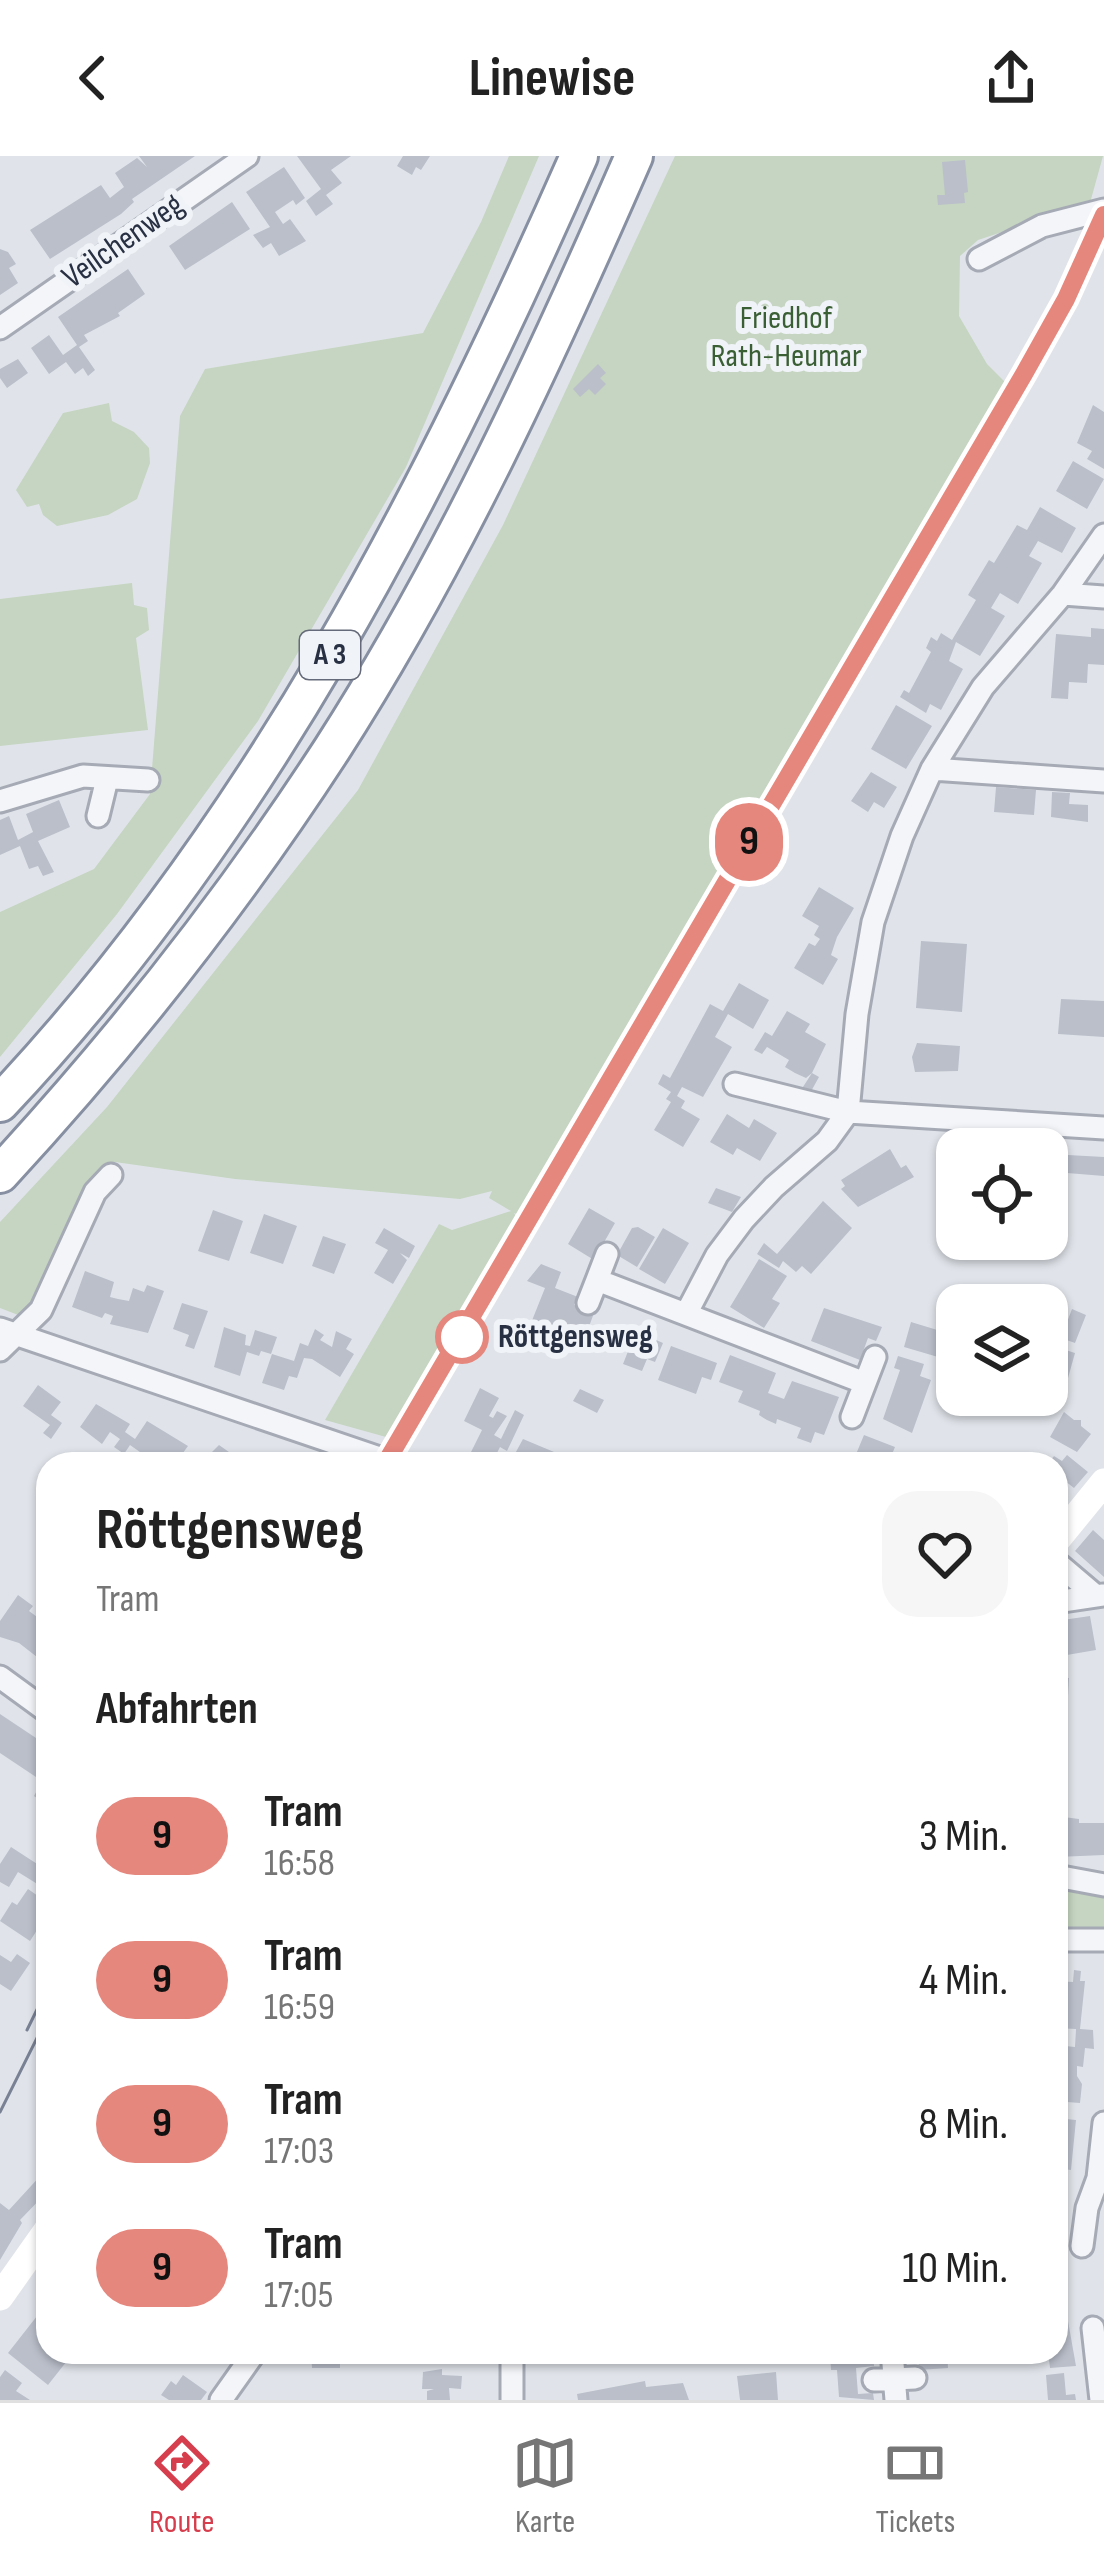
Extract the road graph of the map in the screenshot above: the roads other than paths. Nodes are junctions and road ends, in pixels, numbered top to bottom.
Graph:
1 (247, 156) edge
2 (579, 156) edge
3 (634, 156) edge
4 (1104, 209) edge
5 (979, 259) dead end
6 (0, 328) edge
7 (1104, 535) edge
8 (1063, 594) junction
9 (1104, 597) edge
10 (932, 770) junction
11 (106, 779) junction
12 (148, 781) dead end
13 (1104, 781) edge
14 (0, 801) edge
15 (98, 816) dead end
16 (735, 1084) dead end
17 (0, 1103) edge
18 (848, 1112) junction
19 (1104, 1128) edge
20 (0, 1174) edge
21 (111, 1175) dead end
22 (607, 1255) dead end
23 (597, 1280) junction
24 (588, 1303) dead end
25 (686, 1314) junction
26 (5, 1338) edge
27 (875, 1357) dead end
28 (865, 1383) junction
29 (852, 1417) dead end
30 (360, 1452) edge
31 (1104, 1482) edge
32 (1068, 1526) edge
33 (1068, 1571) edge
34 (1100, 1596) edge
35 (1068, 1600) edge
36 (0, 1677) edge
37 (36, 1703) edge
38 (1068, 1878) edge
39 (1104, 1885) edge
40 (1068, 1940) edge
41 (1104, 1940) edge
42 (1104, 2123) edge
43 (1101, 2179) edge
44 (36, 2246) edge
45 (1082, 2246) dead end
46 (0, 2297) edge
47 (1093, 2328) dead end
48 (246, 2364) edge
49 (512, 2364) edge
50 (221, 2400) edge
51 (512, 2400) edge
52 (1101, 2400) edge

1 - 6 street, Veilchenweg
2 - 17 highway, A 3
3 - 20 highway, A 3
4 - 5 street
7 - 8 street
8 - 9 street
8 - 10 street
10 - 13 street
10 - 18 street
11 - 12 street
11 - 14 street
11 - 15 street
16 - 18 street
18 - 19 street
18 - 25 street
21 - 26 street
22 - 23 street
23 - 24 street
23 - 25 street
25 - 28 street
26 - 30 street
27 - 28 street
28 - 29 street
31 - 32 main road
33 - 34 street
34 - 35 street
36 - 37 street
38 - 39 street
40 - 41 street
42 - 43 street
43 - 45 street
44 - 46 main road
47 - 52 street
48 - 50 street
49 - 51 street

